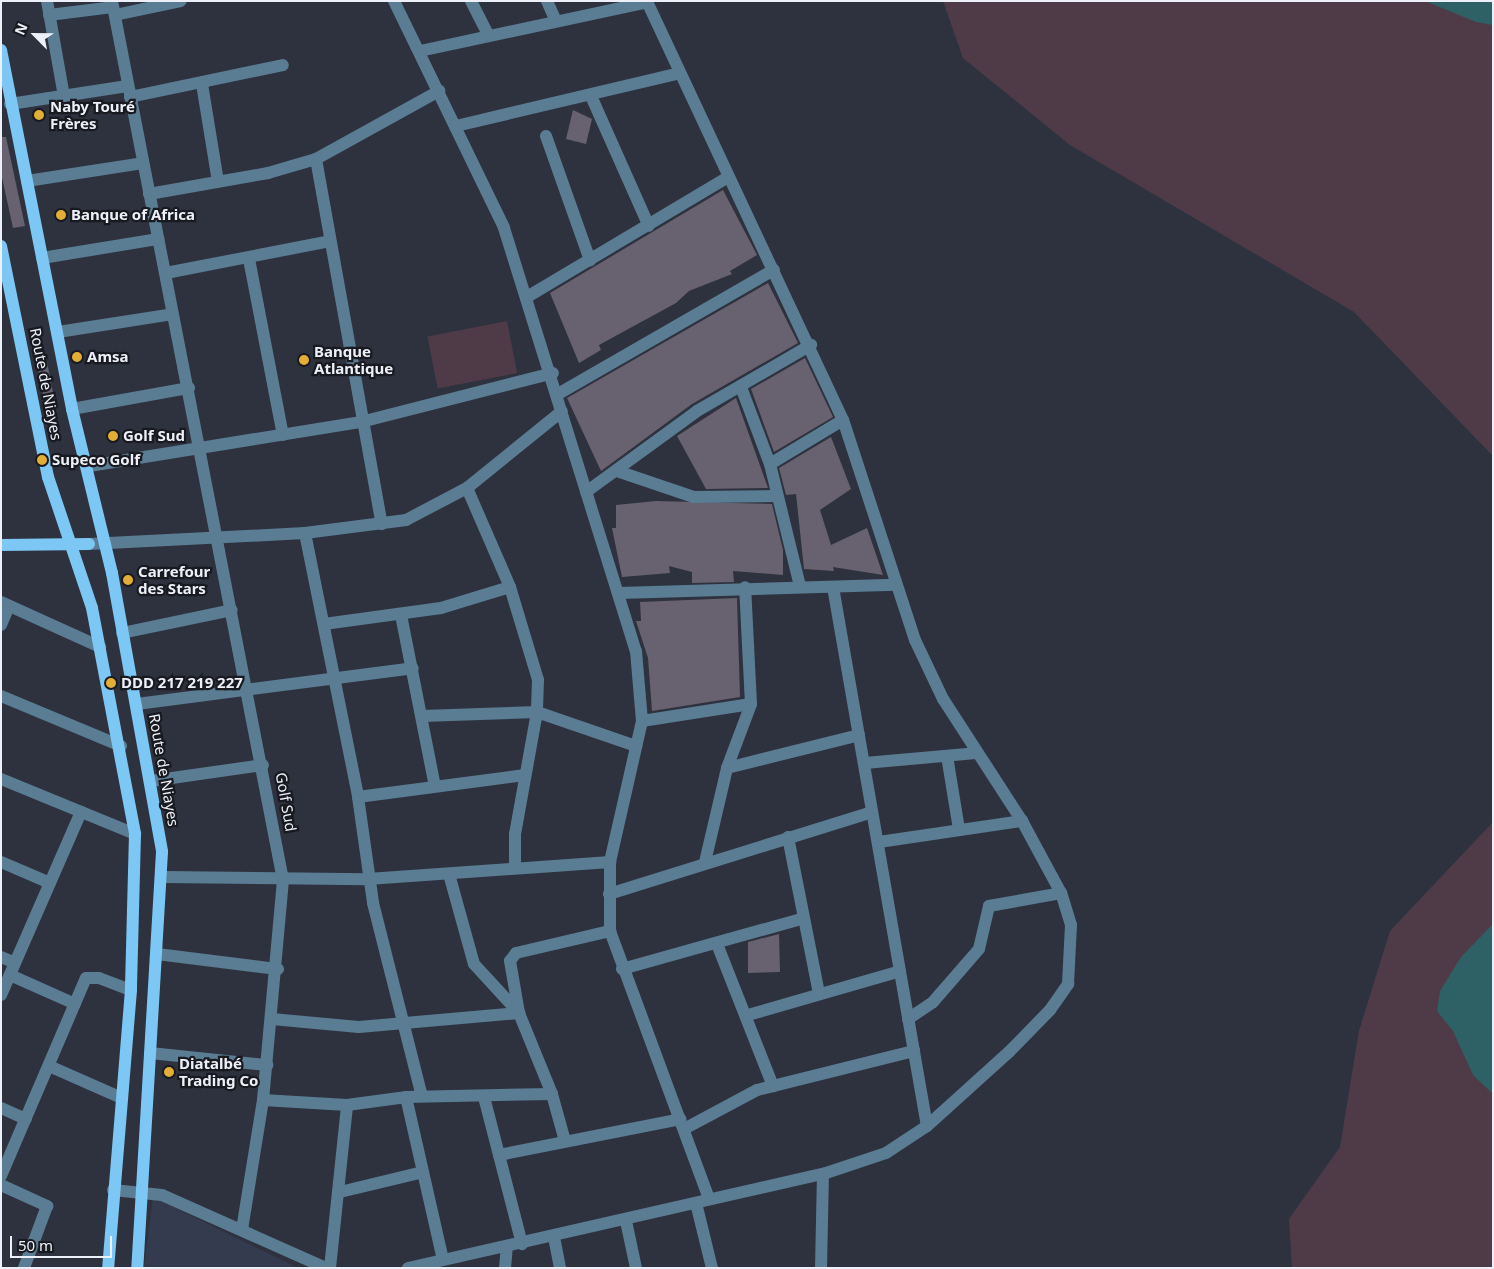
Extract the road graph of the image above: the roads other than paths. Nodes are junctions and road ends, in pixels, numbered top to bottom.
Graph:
1 (47, 1) edge
2 (180, 1) edge
3 (394, 1) edge
4 (471, 1) edge
5 (547, 1) edge
6 (648, 2) edge
7 (113, 8) edge
8 (49, 15) junction
9 (555, 20) junction
10 (488, 34) junction
11 (1, 50) edge
12 (420, 51) junction
13 (283, 65) dead end
14 (680, 73) junction
15 (202, 84) junction
16 (129, 91) junction
17 (439, 91) junction
18 (64, 96) junction
19 (591, 96) junction
20 (10, 104) junction
21 (456, 126) junction
22 (546, 136) dead end
23 (316, 158) junction
24 (143, 163) junction
25 (727, 178) junction
26 (27, 181) junction
27 (218, 182) junction
28 (149, 194) junction
29 (649, 226) junction
30 (158, 239) junction
31 (330, 242) junction
32 (1, 246) edge
33 (42, 258) junction
34 (249, 258) junction
35 (590, 260) junction
36 (774, 270) junction
37 (166, 273) junction
38 (528, 297) junction
39 (173, 314) junction
40 (58, 332) junction
41 (810, 346) junction
42 (553, 373) junction
43 (741, 387) junction
44 (189, 388) junction
45 (558, 394) junction
46 (72, 409) junction
47 (562, 410) junction
48 (843, 420) junction
49 (361, 422) junction
50 (283, 434) junction
51 (199, 446) junction
52 (770, 464) junction
53 (89, 466) junction
54 (616, 471) junction
55 (467, 488) junction
56 (586, 492) junction
57 (777, 496) junction
58 (382, 524) junction
59 (305, 533) junction
60 (218, 537) junction
61 (72, 544) junction
62 (89, 544) joint
63 (106, 544) junction
64 (1, 545) edge
65 (895, 585) junction
66 (800, 586) junction
67 (510, 587) junction
68 (745, 587) junction
69 (833, 587) junction
70 (619, 593) junction
71 (5, 604) edge
72 (232, 610) junction
73 (401, 614) junction
74 (324, 624) junction
75 (1, 625) edge
76 (122, 633) junction
77 (100, 647) junction
78 (413, 668) junction
79 (334, 678) junction
80 (247, 688) junction
81 (1, 696) edge
82 (136, 704) junction
83 (751, 704) junction
84 (537, 712) junction
85 (422, 716) junction
86 (642, 721) junction
87 (859, 734) junction
88 (122, 746) junction
89 (636, 746) junction
90 (976, 753) junction
91 (947, 756) junction
92 (865, 763) junction
93 (263, 765) junction
94 (727, 768) junction
95 (525, 775) junction
96 (1, 778) edge
97 (151, 781) junction
98 (435, 786) junction
99 (358, 797) junction
100 (81, 812) junction
101 (872, 812) junction
102 (1022, 821) junction
103 (959, 829) junction
104 (136, 834) junction
105 (788, 837) junction
106 (878, 842) junction
107 (1, 862) edge
108 (610, 862) junction
109 (705, 862) junction
110 (515, 866) junction
111 (449, 874) junction
112 (163, 877) junction
113 (368, 879) junction
114 (283, 880) junction
115 (50, 883) junction
116 (1061, 893) junction
117 (609, 894) junction
118 (801, 918) junction
119 (610, 931) junction
120 (717, 944) junction
121 (157, 954) junction
122 (1, 957) edge
123 (15, 963) junction
124 (278, 969) junction
125 (622, 970) junction
126 (900, 971) junction
127 (10, 975) junction
128 (131, 990) junction
129 (819, 994) junction
130 (1, 995) edge
131 (75, 1004) junction
132 (519, 1013) junction
133 (748, 1015) junction
134 (272, 1019) junction
135 (908, 1019) junction
136 (403, 1021) junction
137 (914, 1051) junction
138 (150, 1053) junction
139 (267, 1064) junction
140 (49, 1066) junction
141 (773, 1086) junction
142 (552, 1094) junction
143 (422, 1096) junction
144 (406, 1097) junction
145 (484, 1097) junction
146 (122, 1098) junction
147 (263, 1100) junction
148 (348, 1105) junction
149 (1, 1108) edge
150 (26, 1119) junction
151 (682, 1124) junction
152 (927, 1126) junction
153 (565, 1141) junction
154 (499, 1154) junction
155 (423, 1172) junction
156 (823, 1174) junction
157 (1, 1176) edge
158 (1, 1185) edge
159 (113, 1190) junction
160 (340, 1192) junction
161 (141, 1193) junction
162 (709, 1199) junction
163 (696, 1203) junction
164 (626, 1221) junction
165 (242, 1229) junction
166 (554, 1237) junction
167 (522, 1244) junction
168 (507, 1247) junction
169 (443, 1260) junction
170 (24, 1268) edge
171 (108, 1268) edge
172 (137, 1268) edge
173 (326, 1268) edge
174 (330, 1268) edge
175 (408, 1268) edge
176 (505, 1268) edge
177 (560, 1268) edge
178 (636, 1268) edge
179 (712, 1268) edge
180 (821, 1268) edge

1 - 8 street
2 - 7 street
3 - 12 street
4 - 10 street
5 - 9 street
6 - 9 street
6 - 14 street
7 - 8 street
7 - 16 street, Golf Sud
8 - 18 street
9 - 10 street
10 - 12 street
11 - 20 main road, Route de Niayes
12 - 17 street
13 - 15 street
14 - 19 street
14 - 25 street
15 - 16 street
15 - 27 street
16 - 18 street
16 - 24 street, Golf Sud
17 - 21 street
17 - 23 street
18 - 20 street
19 - 21 street
19 - 29 street
20 - 26 main road, Route de Niayes
21 - 38 street
22 - 35 street
23 - 27 street
23 - 31 street
24 - 26 street
24 - 28 street, Golf Sud
25 - 29 street
25 - 36 street
26 - 33 main road, Route de Niayes
27 - 28 street
28 - 30 street, Golf Sud
29 - 35 street
30 - 33 street
30 - 37 street, Golf Sud
31 - 34 street
31 - 49 street
32 - 61 main road, Route de Niayes
33 - 40 main road, Route de Niayes
34 - 37 street
34 - 50 street
35 - 38 street
36 - 41 street
36 - 45 street
37 - 39 street, Golf Sud
38 - 42 street
39 - 40 street
39 - 44 street, Golf Sud
40 - 46 main road, Route de Niayes
41 - 43 street
41 - 48 street
42 - 45 street
42 - 49 street
43 - 52 street
43 - 54 street
44 - 46 street
44 - 51 street, Golf Sud
45 - 47 street
46 - 53 main road, Route de Niayes
47 - 55 street
47 - 56 street
48 - 52 street
48 - 65 street
49 - 50 street
49 - 58 street
50 - 51 street
51 - 53 street
51 - 60 street, Golf Sud
52 - 57 street
53 - 63 main road, Route de Niayes
54 - 56 street
54 - 57 street
55 - 58 street
55 - 67 street
56 - 70 street
57 - 66 street
58 - 59 street
59 - 60 street
59 - 74 street
60 - 63 street
60 - 72 street, Golf Sud
61 - 62 main road
61 - 64 main road
61 - 77 main road, Route de Niayes
62 - 63 street
63 - 76 main road, Route de Niayes
65 - 69 street
65 - 90 street
66 - 68 street
66 - 69 street
67 - 73 street
67 - 84 street
68 - 70 street
68 - 83 street
69 - 87 street
70 - 86 street
71 - 75 street
71 - 77 street
72 - 76 street
72 - 80 street, Golf Sud
73 - 74 street
73 - 78 street
74 - 79 street
76 - 82 main road, Route de Niayes
77 - 88 main road, Route de Niayes
78 - 79 street
78 - 85 street
79 - 80 street
79 - 99 street
80 - 82 street
80 - 93 street, Golf Sud
81 - 88 street
82 - 97 main road, Route de Niayes
83 - 86 street
83 - 94 street
84 - 85 street
84 - 89 street
84 - 95 street
85 - 98 street
86 - 89 street
87 - 92 street
87 - 94 street
88 - 104 main road, Route de Niayes
89 - 108 street
90 - 91 street
90 - 102 street
91 - 92 street
91 - 103 street
92 - 101 street
93 - 97 street
93 - 114 street, Golf Sud
94 - 109 street
95 - 98 street
95 - 110 street
96 - 100 street
97 - 112 main road, Route de Niayes
98 - 99 street
99 - 113 street
100 - 104 street
100 - 115 street
101 - 105 street
101 - 106 street
102 - 103 street
102 - 116 street
103 - 106 street
104 - 128 main road, Route de Niayes
105 - 109 street
105 - 118 street
106 - 126 street
107 - 115 street
108 - 110 street
108 - 117 street
109 - 117 street
110 - 111 street
111 - 113 street
111 - 132 street
112 - 114 street
112 - 121 main road, Route de Niayes
113 - 114 street
113 - 136 street
114 - 124 street, Golf Sud
115 - 123 street
116 - 135 street
116 - 152 street
117 - 119 street
118 - 120 street
118 - 129 street
119 - 125 street
119 - 132 street
120 - 125 street
120 - 133 street
121 - 124 street
121 - 138 main road, Route de Niayes
122 - 123 street
123 - 127 street
124 - 134 street, Golf Sud
125 - 151 street
126 - 129 street
126 - 135 street
127 - 130 street
127 - 131 street
128 - 131 street
128 - 146 main road, Route de Niayes
129 - 133 street
131 - 140 street
132 - 136 street
132 - 142 street
133 - 141 street
134 - 136 street
134 - 139 street, Golf Sud
135 - 137 street
136 - 143 street
137 - 141 street
137 - 152 street
138 - 139 street
138 - 161 main road, Route de Niayes
139 - 147 street, Golf Sud
140 - 146 street
140 - 150 street
141 - 151 street
142 - 145 street
142 - 153 street
143 - 144 street
143 - 145 street
144 - 148 street
144 - 155 street
145 - 154 street
146 - 159 main road, Route de Niayes
147 - 148 street
147 - 165 street, Golf Sud
148 - 160 street
149 - 150 street
150 - 157 street
151 - 153 street
151 - 162 street
152 - 156 street
153 - 154 street
154 - 167 street
155 - 160 street
155 - 169 street
156 - 162 street
156 - 180 street
158 - 170 street
159 - 161 street
159 - 171 main road, Route de Niayes
160 - 174 street
161 - 165 street
161 - 172 main road, Route de Niayes
162 - 163 street
163 - 164 street
163 - 179 street
164 - 166 street
164 - 178 street
165 - 173 street
166 - 167 street
166 - 177 street
167 - 168 street
168 - 169 street
168 - 176 street
169 - 175 street

